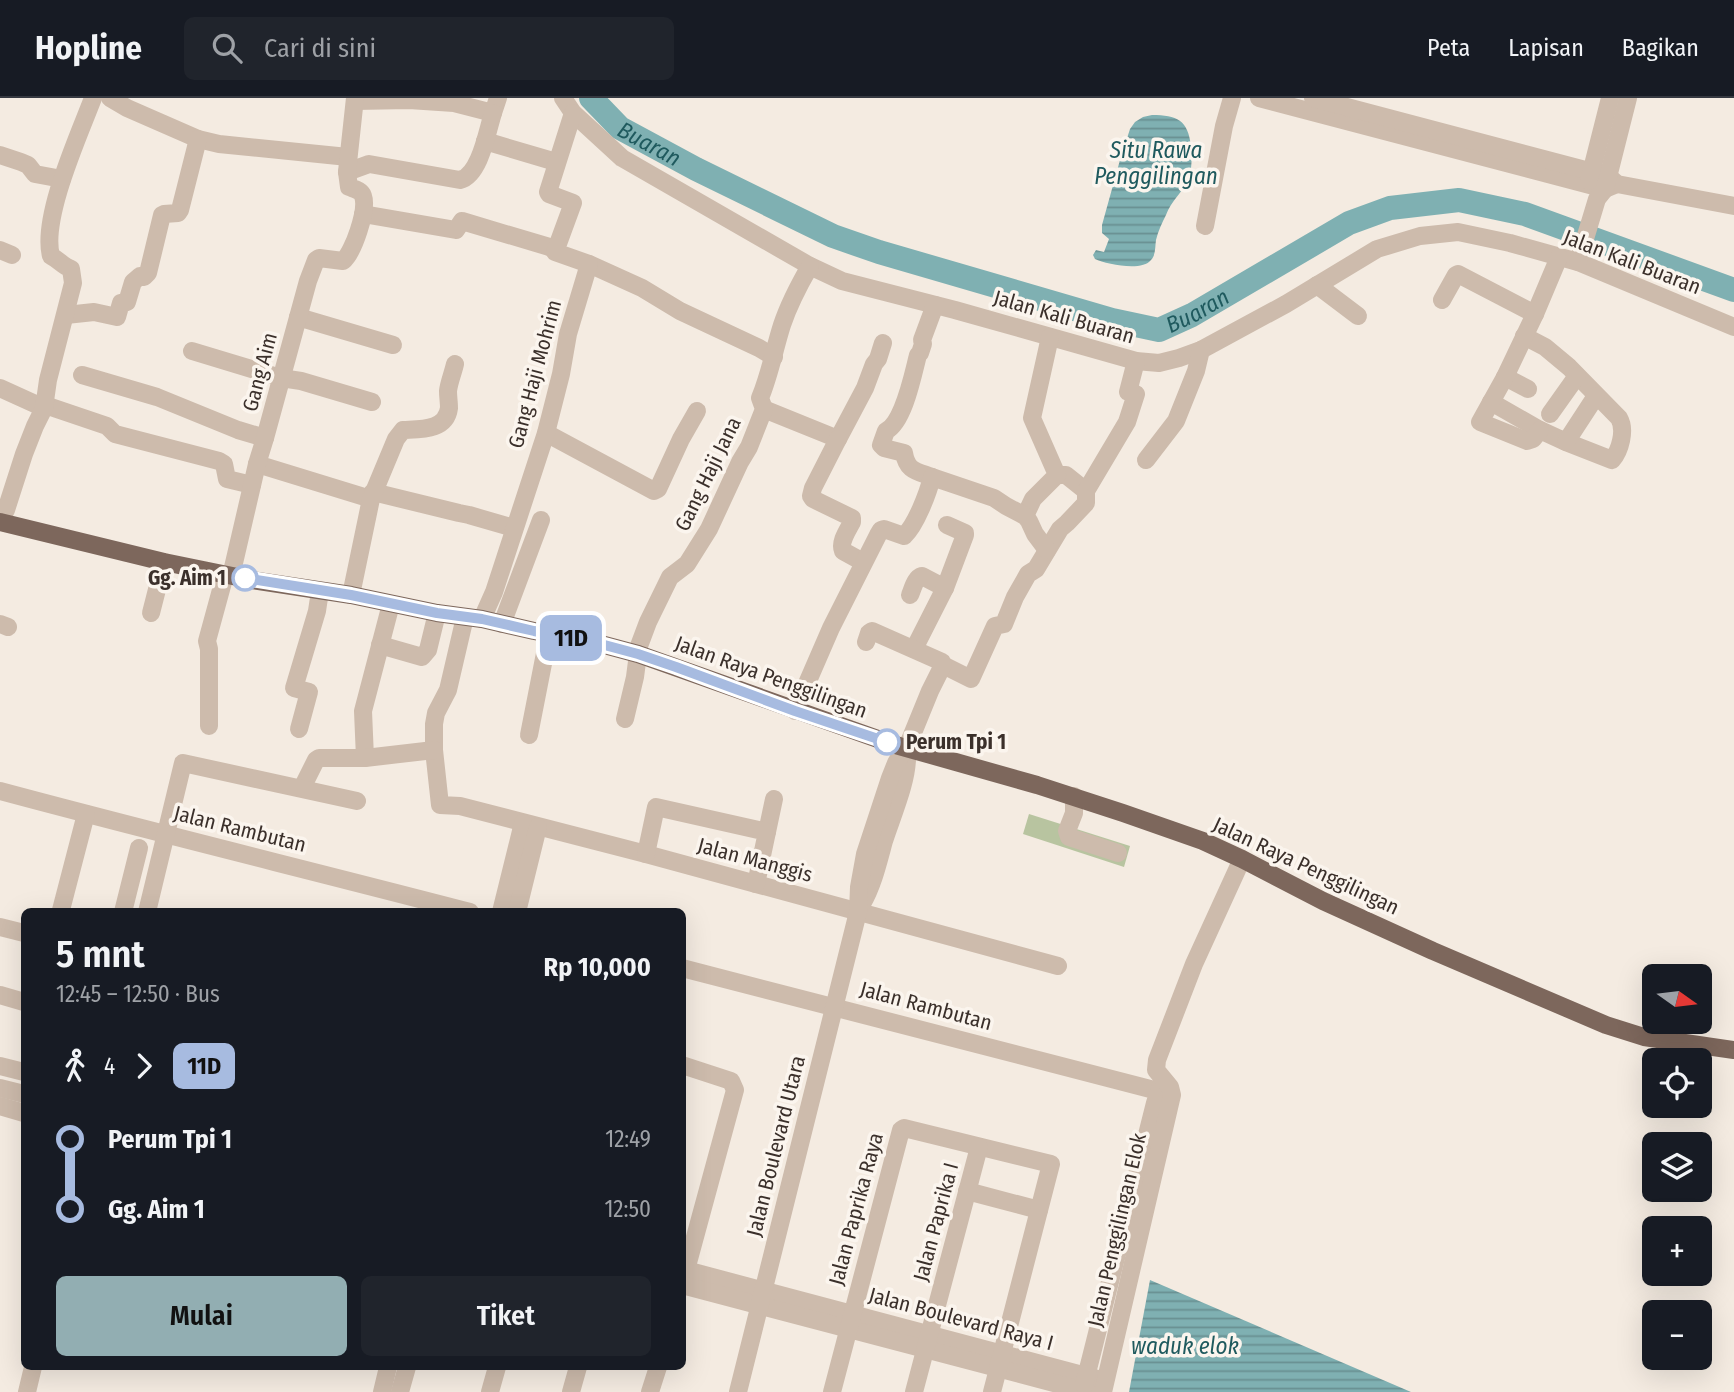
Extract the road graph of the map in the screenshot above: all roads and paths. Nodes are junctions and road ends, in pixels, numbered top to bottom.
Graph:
1 (93, 98) edge
2 (110, 98) edge
3 (1232, 98) edge
4 (1259, 98) edge
5 (1313, 98) edge
6 (1610, 98) edge
7 (1628, 98) edge
8 (355, 100) edge
9 (495, 106) edge
10 (568, 106) edge
11 (1341, 112) junction
12 (198, 139) junction
13 (485, 141) junction
14 (0, 155) edge
15 (347, 164) junction
16 (554, 170) junction
17 (62, 179) junction
18 (1600, 188) junction
19 (1733, 201) edge
20 (363, 214) junction
21 (1205, 226) dead end
22 (556, 249) junction
23 (1559, 257) junction
24 (1579, 259) junction
25 (589, 264) junction
26 (810, 266) junction
27 (1317, 285) junction
28 (1442, 300) dead end
29 (935, 305) junction
30 (1535, 314) junction
31 (66, 315) junction
32 (1358, 316) dead end
33 (298, 317) junction
34 (1734, 327) edge
35 (1524, 336) junction
36 (1050, 337) junction
37 (883, 343) dead end
38 (393, 345) dead end
39 (1201, 350) junction
40 (192, 351) dead end
41 (774, 357) junction
42 (1136, 361) junction
43 (455, 363) dead end
44 (82, 375) dead end
45 (1577, 376) junction
46 (1505, 377) junction
47 (281, 378) junction
48 (0, 388) edge
49 (1528, 389) dead end
50 (1596, 396) junction
51 (372, 402) dead end
52 (45, 407) junction
53 (764, 409) junction
54 (697, 411) dead end
55 (1550, 414) dead end
56 (546, 433) junction
57 (265, 438) junction
58 (838, 439) junction
59 (1566, 442) junction
60 (1146, 460) dead end
61 (257, 464) junction
62 (1057, 475) junction
63 (932, 477) junction
64 (252, 485) junction
65 (1086, 491) junction
66 (372, 495) junction
67 (1024, 516) junction
68 (541, 520) dead end
69 (0, 521) edge
70 (947, 525) dead end
71 (514, 528) junction
72 (1047, 550) junction
73 (164, 562) junction
74 (863, 562) junction
75 (228, 575) junction
76 (945, 588) junction
77 (320, 591) junction
78 (910, 594) dead end
79 (351, 595) junction
80 (391, 604) junction
81 (151, 613) dead end
82 (437, 613) junction
83 (474, 618) junction
84 (502, 624) junction
85 (549, 633) junction
86 (866, 642) dead end
87 (380, 645) junction
88 (914, 649) junction
89 (638, 654) junction
90 (943, 666) junction
91 (795, 711) junction
92 (625, 719) dead end
93 (209, 726) dead end
94 (299, 729) dead end
95 (529, 735) dead end
96 (906, 748) junction
97 (434, 750) junction
98 (365, 758) junction
99 (302, 788) junction
100 (0, 791) edge
101 (1074, 796) junction
102 (775, 799) dead end
103 (357, 801) dead end
104 (86, 814) junction
105 (531, 825) junction
106 (767, 832) junction
107 (167, 835) junction
108 (139, 848) dead end
109 (1118, 853) dead end
110 (646, 854) junction
111 (1242, 859) junction
112 (756, 884) junction
113 (62, 908) edge
114 (124, 908) edge
115 (148, 908) edge
116 (455, 908) edge
117 (502, 908) edge
118 (518, 908) edge
119 (858, 912) junction
120 (0, 926) edge
121 (21, 932) edge
122 (1058, 966) dead end
123 (686, 969) edge
124 (0, 995) edge
125 (21, 1001) edge
126 (834, 1006) junction
127 (1734, 1050) edge
128 (0, 1066) edge
129 (686, 1066) edge
130 (21, 1071) edge
131 (1161, 1086) junction
132 (0, 1088) edge
133 (21, 1093) edge
134 (0, 1106) edge
135 (21, 1111) edge
136 (979, 1147) junction
137 (967, 1191) junction
138 (1040, 1210) junction
139 (686, 1268) edge
140 (686, 1276) edge
141 (761, 1298) junction
142 (849, 1321) junction
143 (928, 1342) junction
144 (1000, 1361) junction
145 (32, 1370) edge
146 (387, 1370) edge
147 (406, 1370) edge
148 (496, 1370) edge
149 (577, 1370) edge
150 (657, 1370) edge
151 (1104, 1386) edge
152 (1085, 1388) edge
153 (27, 1392) edge
154 (382, 1392) edge
155 (400, 1392) edge
156 (490, 1392) edge
157 (571, 1392) edge
158 (650, 1392) edge
159 (738, 1392) edge
160 (832, 1392) edge
161 (914, 1392) edge
162 (992, 1392) edge

1 - 17 street
2 - 12 street
3 - 21 street
4 - 11 street
5 - 11 street
6 - 18 street
7 - 18 street
8 - 9 street
8 - 15 street
9 - 13 street
10 - 16 street
10 - 26 street, Jalan Kali Buaran
11 - 18 street
12 - 15 street
12 - 31 street
13 - 15 street
13 - 16 street
14 - 17 street
15 - 20 street
16 - 22 street
17 - 31 street
18 - 19 street
18 - 24 street
20 - 22 street
20 - 33 street, Gang Aim
22 - 25 street
23 - 24 street, Jalan Kali Buaran
23 - 27 street, Jalan Kali Buaran
23 - 30 street
24 - 34 street, Jalan Kali Buaran
25 - 41 street
25 - 56 street, Gang Haji Mohrim
26 - 29 street, Jalan Kali Buaran
26 - 41 street, Gang Haji Jana
27 - 32 street
27 - 39 street, Jalan Kali Buaran
28 - 30 street
29 - 36 street, Jalan Kali Buaran
29 - 63 street
30 - 35 street
31 - 52 street
33 - 38 street
33 - 47 street, Gang Aim
35 - 45 street
35 - 46 street
36 - 42 street, Jalan Kali Buaran
36 - 62 street
37 - 58 street
39 - 42 street, Jalan Kali Buaran
39 - 60 street
40 - 47 street
41 - 53 street, Gang Haji Jana
42 - 65 street
43 - 66 street
44 - 57 street
45 - 50 street
45 - 55 street
46 - 49 street
46 - 59 street
47 - 51 street
47 - 57 street, Gang Aim
48 - 52 street
50 - 59 street
50 - 59 street
52 - 64 street
52 - 69 street
53 - 58 street
53 - 89 street, Gang Haji Jana
54 - 56 street
56 - 71 street, Gang Haji Mohrim
57 - 61 street, Gang Aim
58 - 74 street
61 - 64 street, Gang Aim
61 - 66 street
62 - 65 street
62 - 67 street
63 - 67 street
63 - 74 street
64 - 75 street, Gang Aim
65 - 72 street
66 - 71 street
66 - 79 street
67 - 72 street
68 - 84 street
69 - 73 main road, Jalan Raya Penggilingan
70 - 76 street
71 - 83 street, Gang Haji Mohrim
72 - 90 street
73 - 75 main road, Jalan Raya Penggilingan
73 - 81 street
74 - 91 street
75 - 77 main road, Jalan Raya Penggilingan
75 - 93 street, Gang Aim
76 - 78 street
76 - 88 street
77 - 79 main road, Jalan Raya Penggilingan
77 - 94 street
79 - 80 main road, Jalan Raya Penggilingan
80 - 82 main road, Jalan Raya Penggilingan
80 - 87 street
82 - 83 main road, Jalan Raya Penggilingan
82 - 87 street
83 - 84 main road, Jalan Raya Penggilingan
83 - 97 street, Gang Haji Mohrim
84 - 85 main road, Jalan Raya Penggilingan
85 - 89 main road, Jalan Raya Penggilingan
85 - 95 street
86 - 88 street
87 - 98 street
88 - 90 street
89 - 91 main road, Jalan Raya Penggilingan
89 - 92 street, Gang Haji Jana
90 - 96 street, Jalan Boulevard Utara
91 - 96 main road, Jalan Raya Penggilingan
96 - 101 main road, Jalan Raya Penggilingan
96 - 119 street, Jalan Boulevard Utara
97 - 98 street
97 - 105 street, Jalan Manggis
98 - 99 street
99 - 103 street
99 - 107 street
100 - 104 street, Jalan Rambutan
101 - 109 street
101 - 111 main road, Jalan Raya Penggilingan
102 - 106 street
104 - 107 street, Jalan Rambutan
104 - 113 street
105 - 110 street, Jalan Manggis
105 - 117 street
105 - 118 street
106 - 110 street
106 - 112 street
107 - 115 street
107 - 116 street, Jalan Rambutan
108 - 114 street
110 - 112 street, Jalan Manggis
111 - 127 main road, Jalan Raya Penggilingan
111 - 131 street, Jalan Penggilingan Elok
112 - 119 street, Jalan Manggis
119 - 122 street, Jalan Manggis
119 - 126 street, Jalan Boulevard Utara
120 - 121 street
123 - 126 street, Jalan Rambutan
124 - 125 street
126 - 131 street, Jalan Rambutan
126 - 141 street, Jalan Boulevard Utara
128 - 130 street
129 - 139 street
131 - 151 street, Jalan Penggilingan Elok
131 - 152 street, Jalan Penggilingan Elok
132 - 133 street
134 - 135 street
136 - 137 street, Jalan Paprika I
136 - 138 street, Jalan Paprika Raya
136 - 142 street, Jalan Paprika Raya
137 - 138 street
137 - 143 street, Jalan Paprika I
138 - 144 street, Jalan Paprika Raya
140 - 141 street, Jalan Boulevard Raya I
141 - 142 street, Jalan Boulevard Raya I
141 - 159 street, Jalan Boulevard Utara
142 - 143 street, Jalan Boulevard Raya I
142 - 160 street
143 - 144 street, Jalan Boulevard Raya I
143 - 161 street, Jalan Paprika I
144 - 152 street, Jalan Boulevard Raya I
144 - 162 street, Jalan Paprika Raya
145 - 153 street
146 - 154 street
147 - 155 street
148 - 156 street
149 - 157 street
150 - 158 street
151 - 152 street, Jalan Boulevard Raya I

